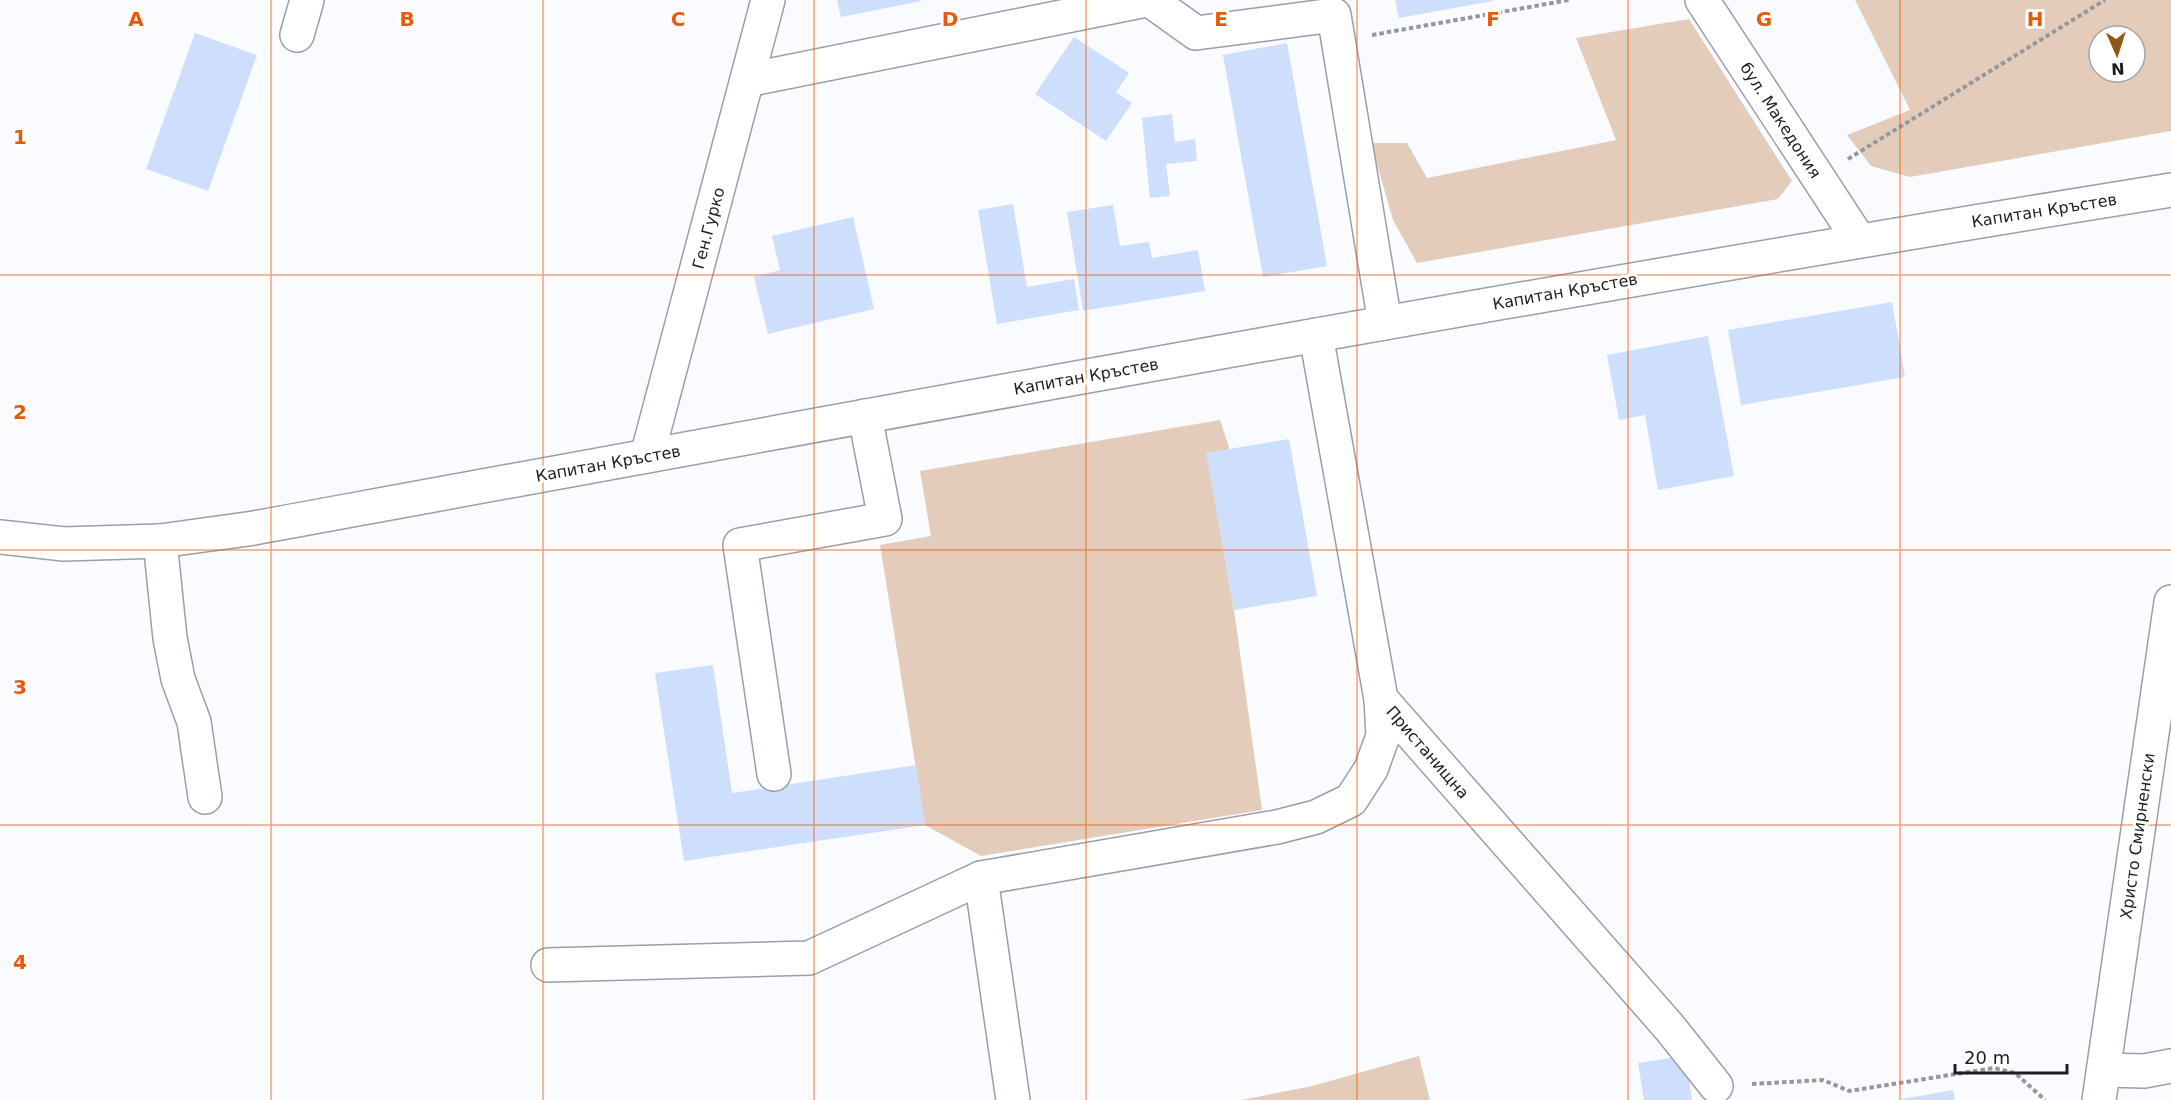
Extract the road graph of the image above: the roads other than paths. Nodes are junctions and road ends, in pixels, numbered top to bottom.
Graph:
1 (307, 0) edge
2 (768, 0) edge
3 (1148, 0) edge
4 (1702, 0) edge
5 (1336, 19) edge
6 (297, 35) dead end
7 (747, 80) junction
8 (2171, 190) edge
9 (1859, 240) junction
10 (1385, 323) junction
11 (1316, 334) junction
12 (866, 416) junction
13 (647, 456) junction
14 (0, 537) edge
15 (160, 541) junction
16 (2171, 602) edge
17 (1381, 699) junction
18 (774, 774) dead end
19 (205, 797) dead end
20 (981, 878) junction
21 (548, 965) dead end
22 (2171, 1066) edge
23 (2102, 1085) edge
24 (1716, 1086) road end
25 (1013, 1100) edge

1 - 6 street
2 - 7 street, Ген.Гурко
3 - 5 street
3 - 7 street
4 - 9 street, бул. Македония
5 - 10 street
7 - 13 street, Ген.Гурко
8 - 9 street, Капитан Кръстев
9 - 10 street, Капитан Кръстев
10 - 11 street, Капитан Кръстев
11 - 12 street, Капитан Кръстев
11 - 17 street, Пристанищна
12 - 13 street, Капитан Кръстев
12 - 18 street
13 - 15 street, Капитан Кръстев
14 - 15 street, Капитан Кръстев
15 - 19 street
16 - 23 street, Христо Смирненски
17 - 20 street
17 - 24 street, Пристанищна
20 - 21 street
20 - 25 street
22 - 23 street

